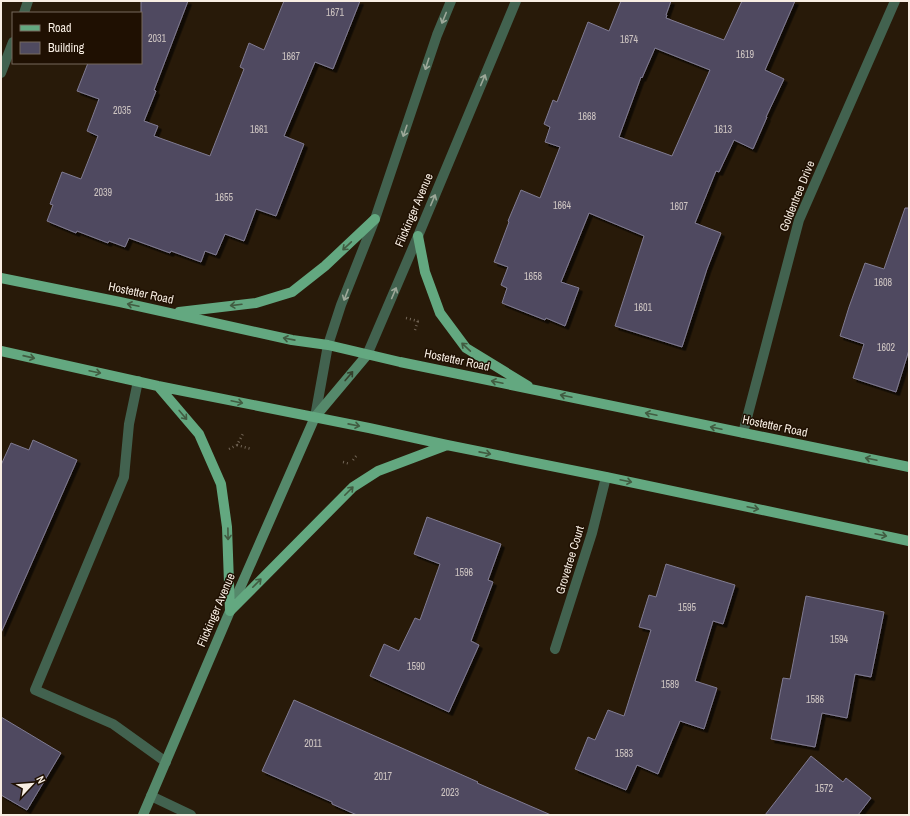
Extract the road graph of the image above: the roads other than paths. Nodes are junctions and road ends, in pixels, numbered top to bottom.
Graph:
1 (28, 1) edge
2 (451, 1) edge
3 (516, 1) edge
4 (896, 1) edge
5 (24, 12) edge
6 (12, 45) edge
7 (1, 73) edge
8 (375, 219) junction
9 (418, 236) junction
10 (1, 278) edge
11 (171, 313) junction
12 (328, 345) junction
13 (1, 351) edge
14 (367, 354) junction
15 (138, 381) junction
16 (158, 386) junction
17 (535, 390) junction
18 (315, 417) junction
19 (743, 433) junction
20 (447, 445) junction
21 (909, 467) edge
22 (606, 477) junction
23 (909, 541) edge
24 (230, 611) junction
25 (555, 649) dead end
26 (166, 762) junction
27 (151, 796) junction
28 (143, 815) edge
29 (191, 815) edge

1 - 5 street
2 -> 8 street, Flickinger Avenue
9 -> 3 street, Flickinger Avenue
4 - 19 street, Goldentree Drive
6 - 7 street
8 -> 11 main road
8 -> 12 street, Flickinger Avenue
14 -> 9 street, Flickinger Avenue
17 -> 9 main road
11 -> 10 main road, Hostetter Road
12 -> 11 main road, Hostetter Road
12 - 14 main road, Hostetter Road
12 - 18 street, Flickinger Avenue
13 -> 15 main road
17 -> 14 main road, Hostetter Road
18 -> 14 main road, Flickinger Avenue
15 - 16 main road
15 - 26 street
16 -> 18 main road
16 -> 24 main road
19 -> 17 main road, Hostetter Road
18 -> 20 main road
18 - 24 main road, Flickinger Avenue
21 -> 19 main road, Hostetter Road
20 -> 22 main road
24 -> 20 main road
22 -> 23 main road
22 - 25 street, Grovetree Court
24 - 26 main road, Flickinger Avenue
26 - 27 main road, Flickinger Avenue
27 - 28 main road, Flickinger Avenue
27 - 29 street

